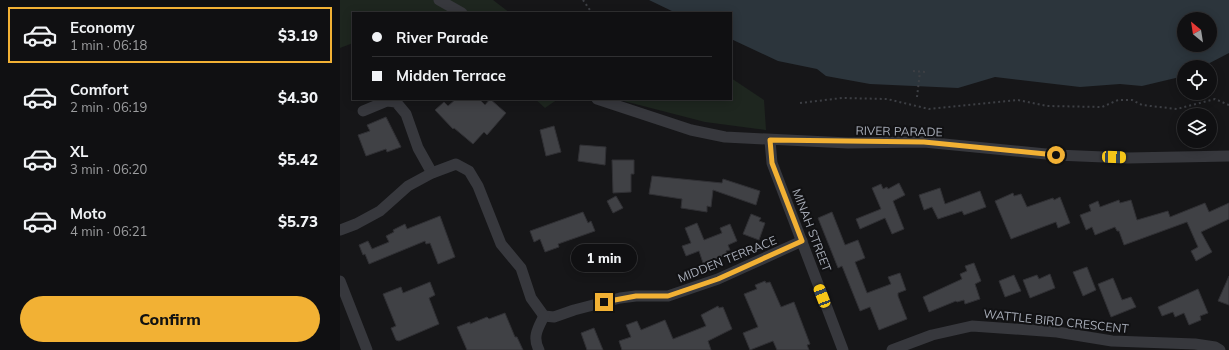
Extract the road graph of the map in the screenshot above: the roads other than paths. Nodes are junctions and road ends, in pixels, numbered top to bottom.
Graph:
1 (439, 0) edge
2 (460, 12) edge
3 (600, 100) edge
4 (363, 111) dead end
5 (770, 140) junction
6 (1229, 156) edge
7 (432, 173) junction
8 (340, 230) edge
9 (802, 241) junction
10 (340, 282) edge
11 (544, 316) junction
12 (1112, 345) edge
13 (367, 350) edge
14 (539, 350) edge
15 (843, 350) edge
16 (892, 350) edge
17 (1220, 350) edge

1 - 2 street
3 - 5 street, RIVER PARADE
4 - 7 street
5 - 6 street, RIVER PARADE
5 - 9 street, MINAH STREET
7 - 8 street
7 - 11 street
9 - 11 street, MIDDEN TERRACE
9 - 15 street, MINAH STREET
10 - 13 street
11 - 14 street
12 - 16 street, WATTLE BIRD CRESCENT
12 - 17 street, WATTLE BIRD CRESCENT

